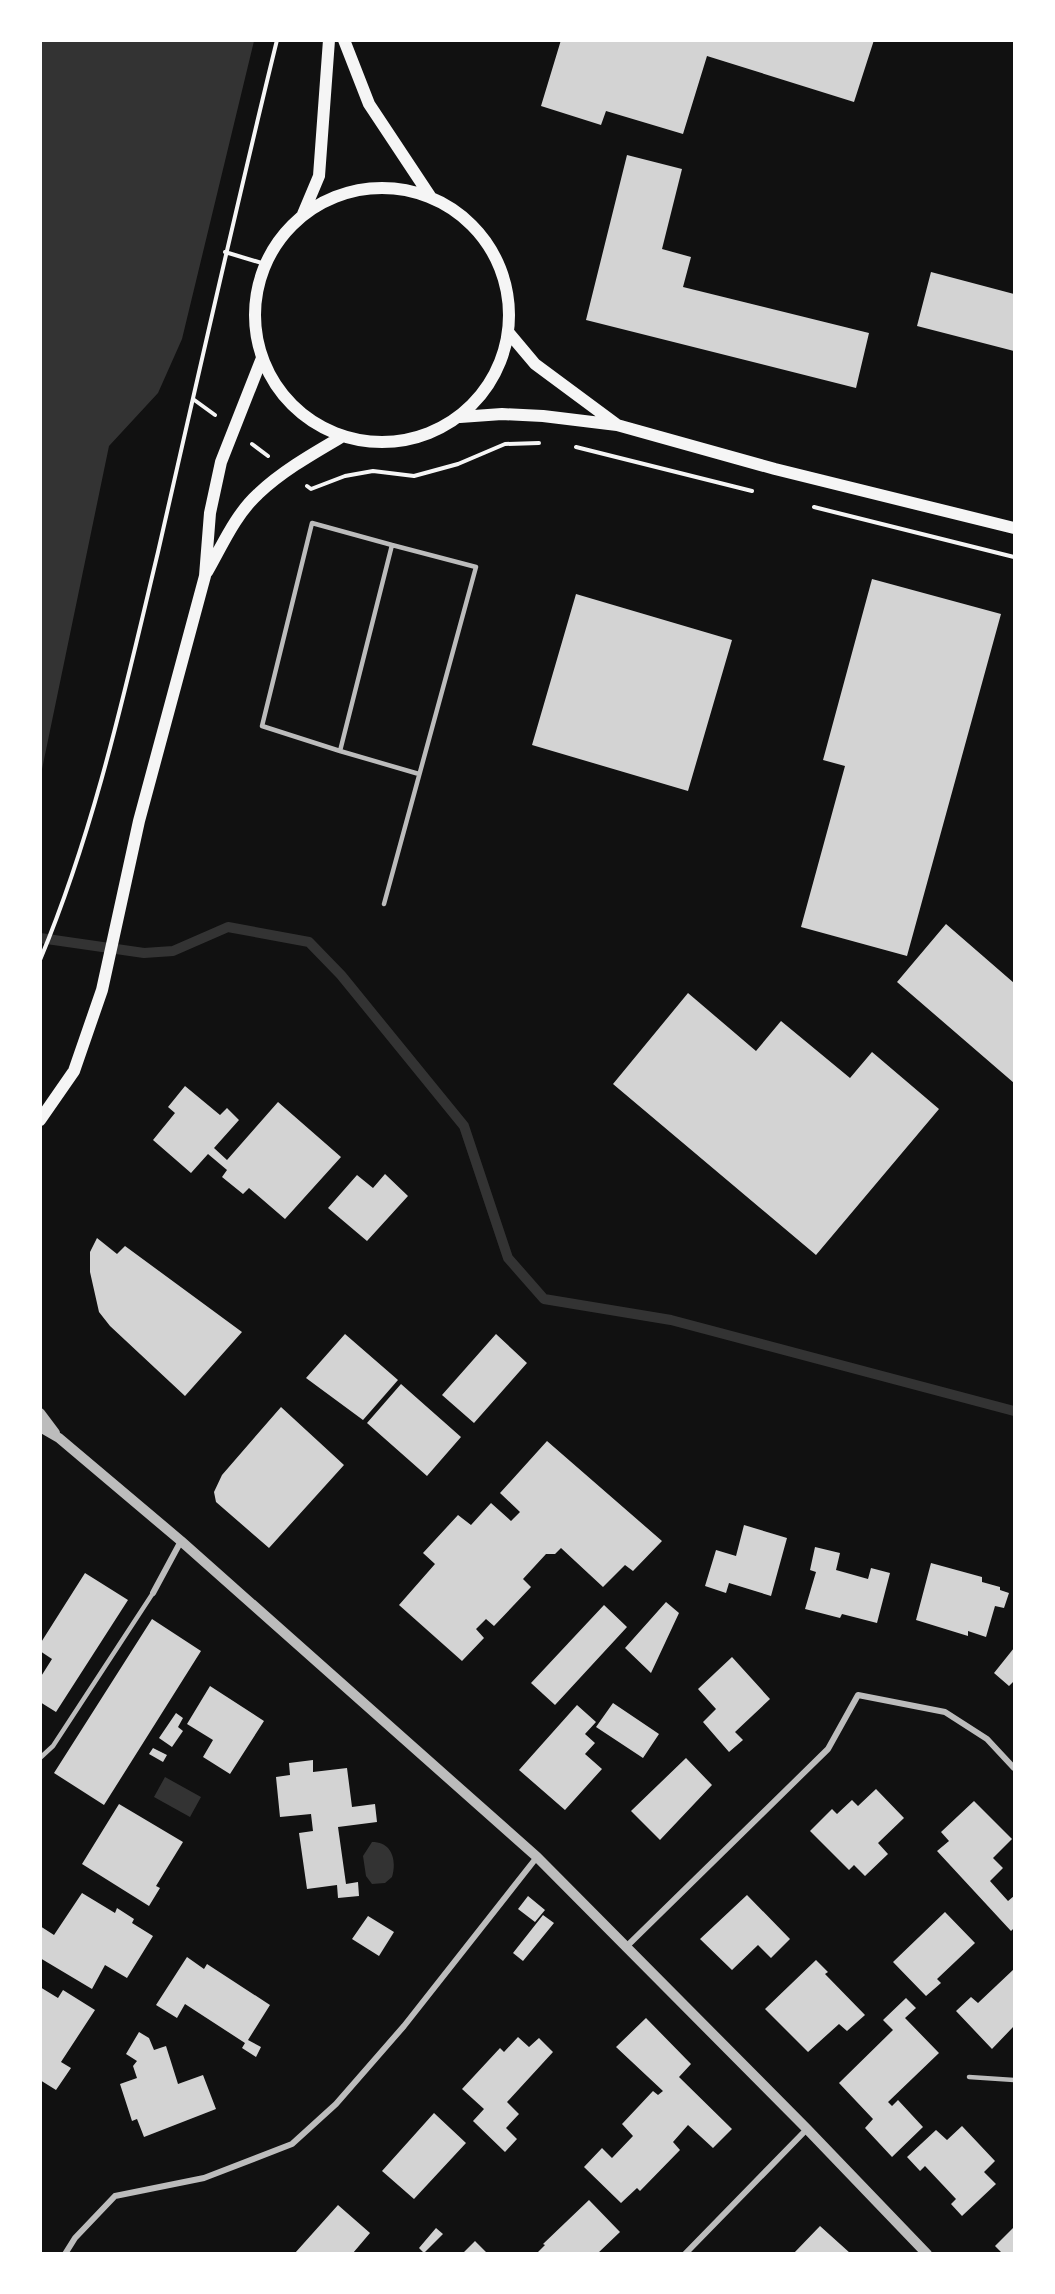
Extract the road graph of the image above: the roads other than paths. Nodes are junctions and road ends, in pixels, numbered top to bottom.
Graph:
1 (329, 40) edge
2 (344, 40) edge
3 (430, 196) junction
4 (303, 214) junction
5 (509, 333) junction
6 (262, 358) junction
7 (459, 417) junction
8 (617, 425) junction
9 (343, 436) junction
10 (1014, 528) edge
11 (392, 545) junction
12 (205, 576) junction
13 (340, 750) junction
14 (419, 774) junction
15 (384, 904) dead end
16 (40, 1120) edge
17 (40, 1413) edge
18 (40, 1421) edge
19 (40, 1427) edge
20 (59, 1438) junction
21 (181, 1541) junction
22 (153, 1593) joint
23 (40, 1758) edge
24 (1014, 1768) edge
25 (537, 1857) junction
26 (625, 1947) junction
27 (969, 2077) dead end
28 (1014, 2080) edge
29 (807, 2129) junction
30 (65, 2253) edge
31 (685, 2253) edge
32 (927, 2253) edge

1 - 4 main road
2 - 3 main road
3 - 4 main road
3 - 5 main road
4 - 6 main road
5 - 7 main road
5 - 8 main road
6 - 9 main road
6 - 12 main road
7 - 8 main road
7 - 9 main road
8 - 10 main road
9 - 12 main road
11 - 13 lane
11 - 13 lane
11 - 14 lane
12 - 16 main road
13 - 14 lane
14 - 15 lane
17 - 20 street
18 - 20 lane
19 - 20 street
20 - 21 street
21 - 22 street
21 - 25 street
22 - 23 lane
24 - 26 street
25 - 26 street
25 - 30 street
26 - 29 street
27 - 28 lane
29 - 31 street
29 - 32 street

